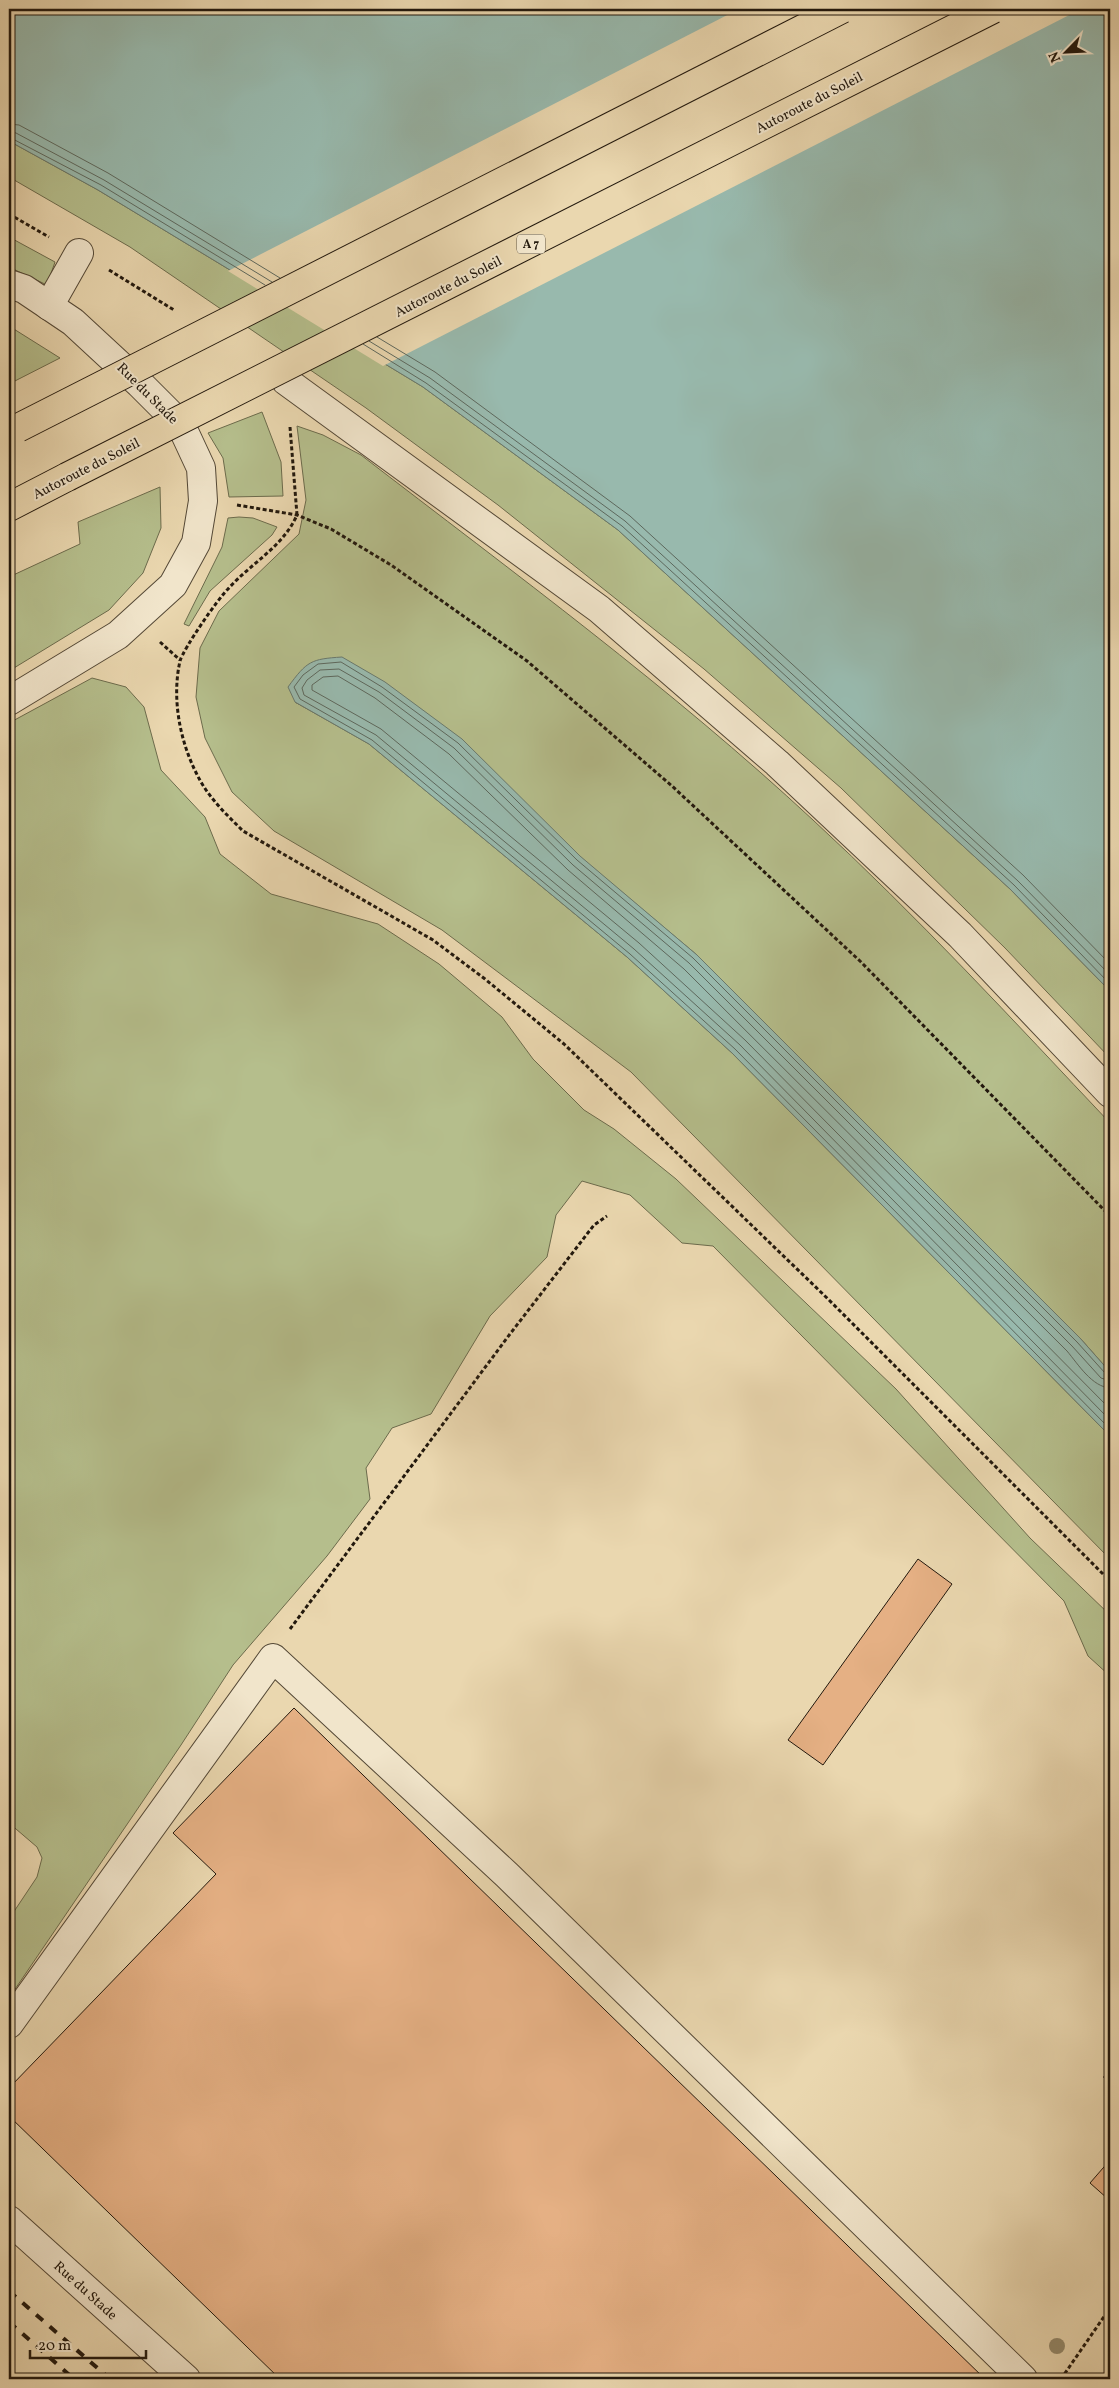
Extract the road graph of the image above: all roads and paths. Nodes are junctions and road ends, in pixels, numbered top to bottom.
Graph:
1 (842, 9) edge
2 (993, 9) edge
3 (9, 214) edge
4 (79, 254) junction
5 (9, 284) edge
6 (49, 306) junction
7 (178, 313) dead end
8 (286, 381) joint
9 (13, 430) edge
10 (203, 501) junction
11 (9, 507) edge
12 (297, 514) junction
13 (9, 701) edge
14 (1110, 1093) edge
15 (607, 1216) dead end
16 (1110, 1216) edge
17 (1110, 1581) edge
18 (273, 1658) junction
19 (9, 2024) edge
20 (1104, 2076) dead end
21 (1110, 2082) edge
22 (9, 2220) edge
23 (1110, 2308) edge
24 (186, 2379) edge
25 (1022, 2379) edge
26 (1061, 2379) edge

1 - 9 highway, bridge
2 - 11 highway, Autoroute du Soleil / A 7, bridge
3 - 4 path
4 - 6 street
4 - 7 path
5 - 6 street, Rue du Stade
6 - 10 street, Rue du Stade
8 - 12 path
8 - 14 street
10 - 12 path
10 - 13 street, Rue du Stade
12 - 16 path
12 - 17 path
15 - 18 path
18 - 19 street
18 - 25 street
20 - 21 path
22 - 24 street, Rue du Stade
23 - 26 path

